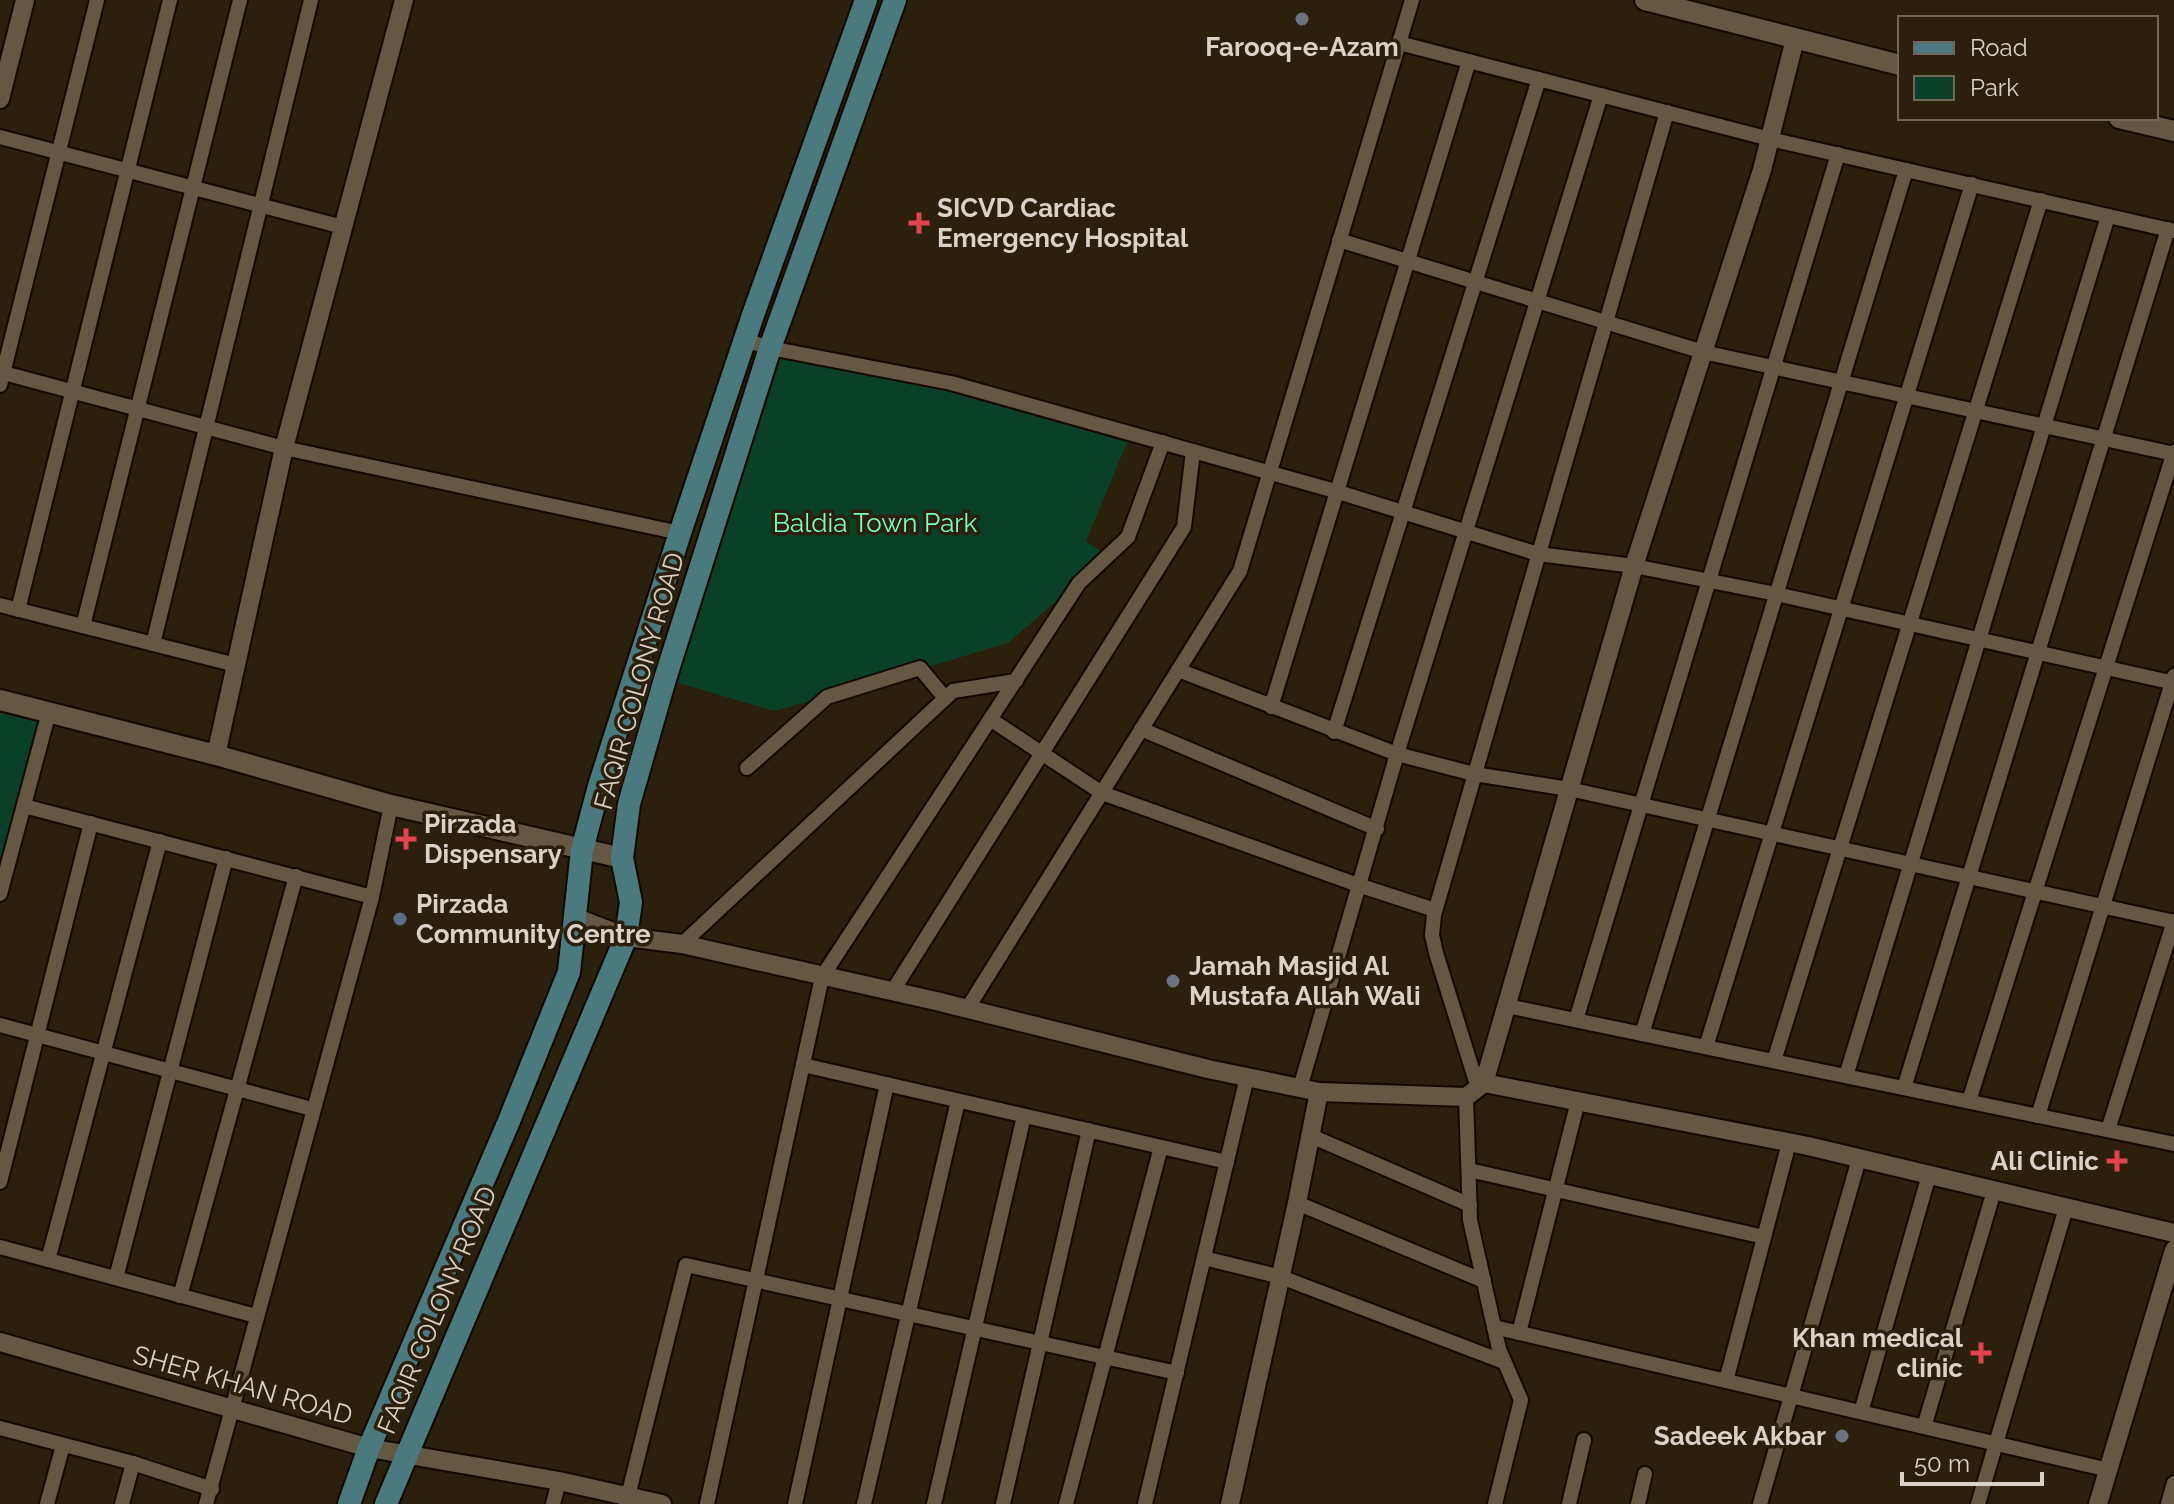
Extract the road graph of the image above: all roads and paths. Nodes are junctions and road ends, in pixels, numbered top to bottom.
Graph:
1 (25, 0) edge
2 (97, 0) edge
3 (170, 0) edge
4 (240, 0) edge
5 (311, 0) edge
6 (404, 0) edge
7 (866, 0) edge
8 (895, 0) edge
9 (1412, 0) edge
10 (1645, 0) edge
11 (1795, 39) junction
12 (1399, 43) junction
13 (1469, 61) junction
14 (1898, 65) edge
15 (1539, 79) junction
16 (1601, 95) junction
17 (0, 99) edge
18 (1667, 112) junction
19 (2127, 120) edge
20 (2174, 131) edge
21 (0, 137) edge
22 (1770, 139) junction
23 (59, 152) junction
24 (1838, 154) junction
25 (127, 170) junction
26 (1906, 170) junction
27 (1972, 184) junction
28 (193, 188) junction
29 (2041, 200) junction
30 (261, 206) junction
31 (2108, 216) junction
32 (343, 227) junction
33 (2171, 230) edge
34 (1339, 240) junction
35 (1408, 261) junction
36 (1475, 282) junction
37 (1537, 301) junction
38 (1606, 322) junction
39 (745, 340) junction
40 (770, 348) junction
41 (1703, 352) junction
42 (1773, 368) junction
43 (1, 376) edge
44 (1841, 382) junction
45 (72, 391) junction
46 (1907, 396) junction
47 (138, 409) junction
48 (1976, 411) junction
49 (2044, 426) junction
50 (207, 427) junction
51 (2104, 439) junction
52 (1163, 442) junction
53 (284, 448) junction
54 (1193, 451) junction
55 (2174, 454) edge
56 (1268, 472) junction
57 (1335, 491) junction
58 (1403, 512) junction
59 (1465, 531) junction
60 (680, 533) junction
61 (1538, 554) junction
62 (1634, 566) junction
63 (1709, 581) junction
64 (1776, 594) junction
65 (0, 605) edge
66 (1841, 609) junction
67 (18, 610) junction
68 (1910, 624) junction
69 (83, 626) junction
70 (1979, 640) junction
71 (153, 644) junction
72 (2038, 653) junction
73 (236, 665) junction
74 (2106, 668) junction
75 (1178, 670) junction
76 (1016, 681) junction
77 (2173, 681) edge
78 (945, 698) junction
79 (0, 700) edge
80 (1271, 707) junction
81 (49, 712) junction
82 (990, 719) junction
83 (1141, 729) junction
84 (1334, 732) junction
85 (1042, 753) junction
86 (1397, 754) junction
87 (216, 755) junction
88 (747, 768) dead end
89 (1474, 774) junction
90 (1569, 789) junction
91 (1102, 793) junction
92 (391, 805) junction
93 (1641, 805) junction
94 (24, 806) junction
95 (1707, 819) junction
96 (91, 823) junction
97 (1377, 829) junction
98 (1772, 834) junction
99 (160, 841) junction
100 (1840, 849) junction
101 (582, 850) junction
102 (226, 858) junction
103 (622, 858) junction
104 (1910, 864) junction
105 (296, 876) junction
106 (1969, 877) junction
107 (1361, 886) junction
108 (2035, 892) junction
109 (0, 894) edge
110 (372, 897) junction
111 (2102, 906) junction
112 (1435, 910) junction
113 (574, 917) junction
114 (2174, 922) edge
115 (626, 937) junction
116 (682, 944) junction
117 (822, 977) junction
118 (892, 992) junction
119 (1507, 1006) junction
120 (967, 1009) junction
121 (1576, 1020) junction
122 (0, 1025) edge
123 (1642, 1034) junction
124 (37, 1035) junction
125 (1706, 1047) junction
126 (104, 1052) junction
127 (1774, 1061) junction
128 (803, 1065) junction
129 (170, 1070) junction
130 (1846, 1076) junction
131 (1247, 1077) junction
132 (887, 1084) junction
133 (238, 1087) junction
134 (1904, 1088) junction
135 (1476, 1089) junction
136 (1310, 1090) junction
137 (958, 1101) junction
138 (1578, 1101) junction
139 (1969, 1101) junction
140 (312, 1109) junction
141 (1024, 1116) junction
142 (2038, 1116) junction
143 (1089, 1130) junction
144 (2108, 1130) junction
145 (1311, 1136) junction
146 (1789, 1143) junction
147 (2174, 1144) edge
148 (1161, 1147) junction
149 (1859, 1159) junction
150 (1227, 1162) junction
151 (1469, 1170) junction
152 (1929, 1175) junction
153 (0, 1182) edge
154 (1556, 1189) junction
155 (1994, 1191) junction
156 (1297, 1203) junction
157 (1470, 1205) junction
158 (2066, 1208) junction
159 (2174, 1233) edge
160 (1764, 1237) junction
161 (0, 1247) edge
162 (2174, 1250) edge
163 (1204, 1258) junction
164 (48, 1260) junction
165 (1281, 1277) junction
166 (116, 1278) junction
167 (756, 1279) junction
168 (1484, 1281) junction
169 (180, 1296) junction
170 (840, 1298) junction
171 (908, 1313) junction
172 (256, 1316) junction
173 (975, 1327) junction
174 (1494, 1327) junction
175 (1519, 1333) junction
176 (0, 1342) edge
177 (1040, 1342) junction
178 (1105, 1357) junction
179 (1504, 1362) junction
180 (1177, 1373) junction
181 (1726, 1381) junction
182 (1791, 1396) junction
183 (234, 1408) junction
184 (1861, 1412) junction
185 (1924, 1427) junction
186 (0, 1430) edge
187 (1584, 1440) dead end
188 (1996, 1443) junction
189 (63, 1445) junction
190 (369, 1448) junction
191 (407, 1454) junction
192 (133, 1463) junction
193 (2109, 1470) junction
194 (1645, 1474) dead end
195 (559, 1481) junction
196 (2174, 1483) edge
197 (212, 1489) junction
198 (627, 1500) edge
199 (47, 1504) edge
200 (122, 1504) edge
201 (206, 1504) edge
202 (349, 1504) edge
203 (386, 1504) edge
204 (553, 1504) edge
205 (662, 1504) edge
206 (707, 1504) edge
207 (795, 1504) edge
208 (864, 1504) edge
209 (934, 1504) edge
210 (1003, 1504) edge
211 (1066, 1504) edge
212 (1145, 1504) edge
213 (1230, 1504) edge
214 (1495, 1504) edge
215 (1569, 1504) edge
216 (1638, 1504) edge
217 (1760, 1504) edge
218 (1978, 1504) edge
219 (2098, 1504) edge
220 (2168, 1504) edge

1 - 17 street
2 - 23 street
3 - 25 street
4 - 28 street
5 - 30 street
6 - 32 street
7 - 39 main road, FAQIR COLONY ROAD
8 - 40 main road, FAQIR COLONY ROAD
9 - 12 street
10 - 11 main road
11 - 14 main road
11 - 22 street
12 - 13 street
12 - 34 street
13 - 15 street
13 - 35 street
15 - 16 street
15 - 36 street
16 - 18 street
16 - 37 street
18 - 22 street
18 - 38 street
19 - 20 main road
21 - 23 street
22 - 24 street
22 - 41 street
23 - 25 street
23 - 43 street
24 - 26 street
24 - 42 street
25 - 28 street
25 - 45 street
26 - 27 street
26 - 44 street
27 - 29 street
27 - 46 street
28 - 30 street
28 - 47 street
29 - 31 street
29 - 48 street
30 - 32 street
30 - 50 street
31 - 33 street
31 - 49 street
32 - 53 street
33 - 51 street
34 - 35 street
34 - 56 street
35 - 36 street
35 - 57 street
36 - 37 street
36 - 58 street
37 - 38 street
37 - 59 street
38 - 41 street
38 - 61 street
39 - 40 street
39 - 60 main road, FAQIR COLONY ROAD
40 - 52 street
40 - 103 main road, FAQIR COLONY ROAD
41 - 42 street
41 - 62 street
42 - 44 street
42 - 63 street
43 - 45 street
44 - 46 street
44 - 64 street
45 - 47 street
45 - 67 street
46 - 48 street
46 - 66 street
47 - 50 street
47 - 69 street
48 - 49 street
48 - 68 street
49 - 51 street
49 - 70 street
50 - 53 street
50 - 71 street
51 - 55 street
51 - 72 street
52 - 54 street
52 - 76 street
53 - 60 street
53 - 73 street
54 - 56 street
54 - 85 street
55 - 74 street
56 - 57 street
56 - 75 street
57 - 58 street
57 - 80 street
58 - 59 street
58 - 84 street
59 - 61 street
59 - 86 street
60 - 101 main road, FAQIR COLONY ROAD
61 - 62 street
61 - 89 street
62 - 63 street
62 - 90 street
63 - 64 street
63 - 93 street
64 - 66 street
64 - 95 street
65 - 67 street
66 - 68 street
66 - 98 street
67 - 69 street
68 - 70 street
68 - 100 street
69 - 71 street
70 - 72 street
70 - 104 street
71 - 73 street
72 - 74 street
72 - 106 street
73 - 87 street
74 - 77 street
74 - 108 street
75 - 80 street
75 - 83 street
76 - 78 street
76 - 82 street
77 - 111 street
78 - 88 street
78 - 116 street
79 - 81 main road
80 - 84 street
81 - 87 main road
81 - 94 street
82 - 85 street
82 - 117 street
83 - 91 street
83 - 97 street
84 - 86 street
85 - 91 street
85 - 118 street
86 - 89 street
86 - 97 street
87 - 92 main road
89 - 90 street
89 - 112 street
90 - 93 street
90 - 119 street
91 - 107 street
91 - 120 street
92 - 101 main road
92 - 110 street
93 - 95 street
93 - 121 street
94 - 96 street
94 - 109 street
95 - 98 street
95 - 123 street
96 - 99 street
96 - 124 street
97 - 107 street
98 - 100 street
98 - 125 street
99 - 102 street
99 - 126 street
100 - 104 street
100 - 127 street
101 - 103 main road
101 - 113 main road, FAQIR COLONY ROAD
102 - 105 street
102 - 129 street
103 - 115 main road, FAQIR COLONY ROAD
104 - 106 street
104 - 130 street
105 - 110 street
105 - 133 street
106 - 108 street
106 - 134 street
107 - 112 street
107 - 136 street
108 - 111 street
108 - 139 street
110 - 140 street
111 - 114 street
111 - 142 street
112 - 135 street
113 - 115 street
113 - 190 main road, FAQIR COLONY ROAD
114 - 144 street
115 - 116 street
115 - 191 main road, FAQIR COLONY ROAD
116 - 117 street
117 - 118 street
117 - 128 street
118 - 120 street
119 - 121 street
119 - 135 street
120 - 131 street
121 - 123 street
122 - 124 street
123 - 125 street
124 - 126 street
124 - 153 street
125 - 127 street
126 - 129 street
126 - 164 street
127 - 130 street
128 - 132 street
128 - 167 street
129 - 133 street
129 - 166 street
130 - 134 street
131 - 136 street
131 - 150 street
132 - 137 street
132 - 170 street
133 - 140 street
133 - 169 street
134 - 139 street
135 - 136 street
135 - 138 street
135 - 151 street
136 - 145 street
137 - 141 street
137 - 171 street
138 - 146 street
138 - 154 street
139 - 142 street
140 - 172 street
141 - 143 street
141 - 173 street
142 - 144 street
143 - 148 street
143 - 177 street
144 - 147 street
145 - 156 street
145 - 157 street
146 - 149 street
146 - 160 street
148 - 150 street
148 - 178 street
149 - 152 street
149 - 182 street
150 - 163 street
151 - 154 street
151 - 157 street
152 - 155 street
152 - 184 street
154 - 160 street
154 - 175 street
155 - 158 street
155 - 185 street
156 - 165 street
156 - 168 street
157 - 168 street
158 - 159 street
158 - 188 street
160 - 181 street
161 - 164 street
162 - 193 street
163 - 165 street
163 - 180 street
164 - 166 street
165 - 179 street
165 - 213 street
166 - 169 street
167 - 170 street
167 - 198 street
167 - 206 street
168 - 174 street
169 - 172 street
170 - 171 street
170 - 207 street
171 - 173 street
171 - 208 street
172 - 183 street
173 - 177 street
173 - 209 street
174 - 175 street
174 - 179 street
175 - 181 street
176 - 183 street, SHER KHAN ROAD
177 - 178 street
177 - 210 street
178 - 180 street
178 - 211 street
179 - 214 street
180 - 212 street
181 - 182 street
182 - 184 street
182 - 217 street
183 - 190 street, SHER KHAN ROAD
183 - 197 street
184 - 185 street
185 - 188 street
186 - 189 street
187 - 215 street
188 - 193 street
188 - 218 street
189 - 192 street
189 - 199 street
190 - 191 street, SHER KHAN ROAD
190 - 202 main road, FAQIR COLONY ROAD
191 - 195 street, SHER KHAN ROAD
191 - 203 main road, FAQIR COLONY ROAD
192 - 197 street
192 - 200 street
193 - 219 street
194 - 216 street
195 - 198 street, SHER KHAN ROAD
195 - 204 street
196 - 220 street
197 - 201 street
198 - 205 street, SHER KHAN ROAD

